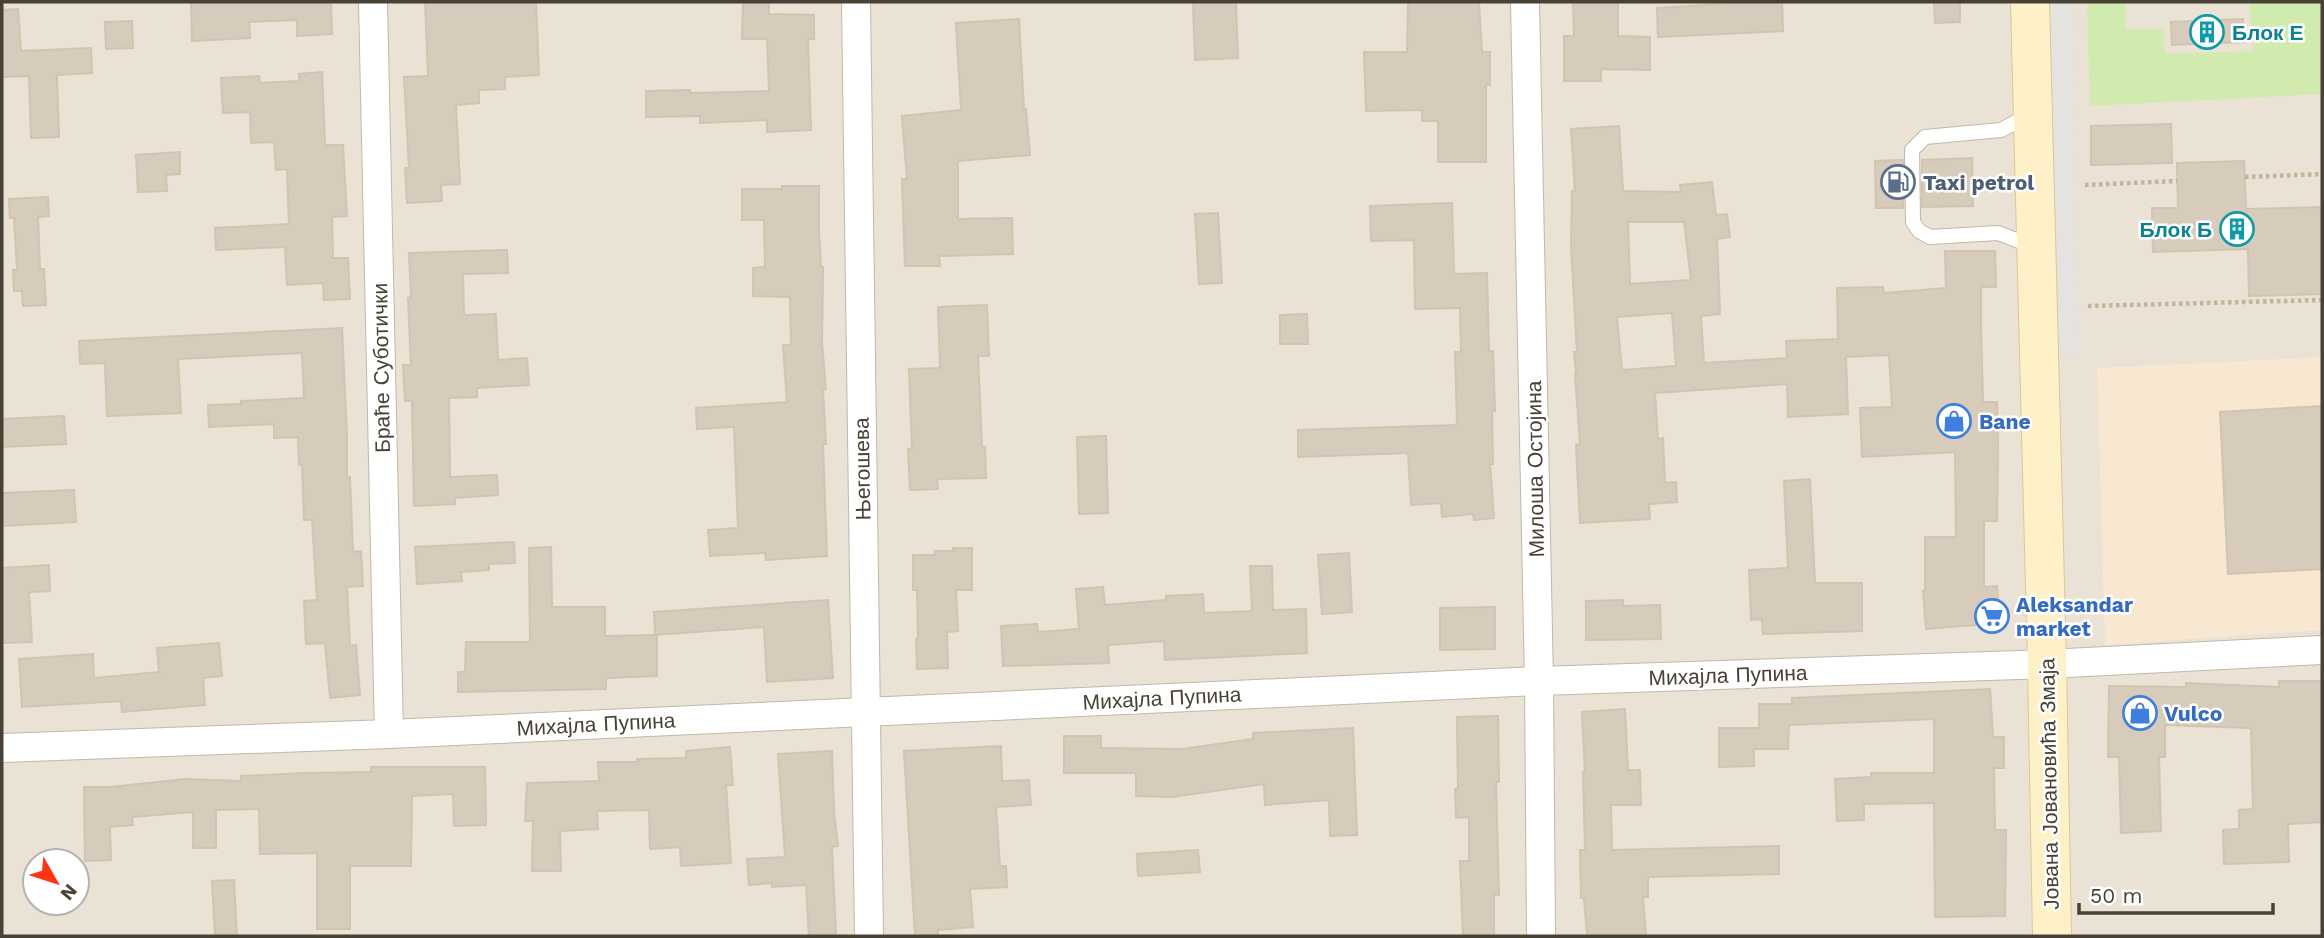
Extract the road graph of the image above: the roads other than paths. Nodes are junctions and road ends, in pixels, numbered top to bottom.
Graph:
1 (373, 2) edge
2 (856, 2) edge
3 (1525, 2) edge
4 (2030, 2) edge
5 (2033, 112) junction
6 (2036, 247) junction
7 (2322, 650) edge
8 (2047, 664) junction
9 (1539, 681) junction
10 (864, 711) junction
11 (389, 734) junction
12 (2, 748) edge
13 (869, 936) edge
14 (1541, 936) edge
15 (2052, 936) edge

1 - 11 street, Браће Суботички
2 - 10 street, Његошева
3 - 9 street, Милоша Остојина
4 - 5 main road, Јована Јовановића Змаја
5 - 6 main road, Јована Јовановића Змаја
5 - 6 lane
6 - 8 main road, Јована Јовановића Змаја
7 - 8 street, Михајла Пупина
8 - 9 street, Михајла Пупина
8 - 15 main road, Јована Јовановића Змаја
9 - 10 street, Михајла Пупина
9 - 14 street, Милоша Остојина
10 - 11 street, Михајла Пупина
10 - 13 street, Његошева
11 - 12 street, Михајла Пупина

